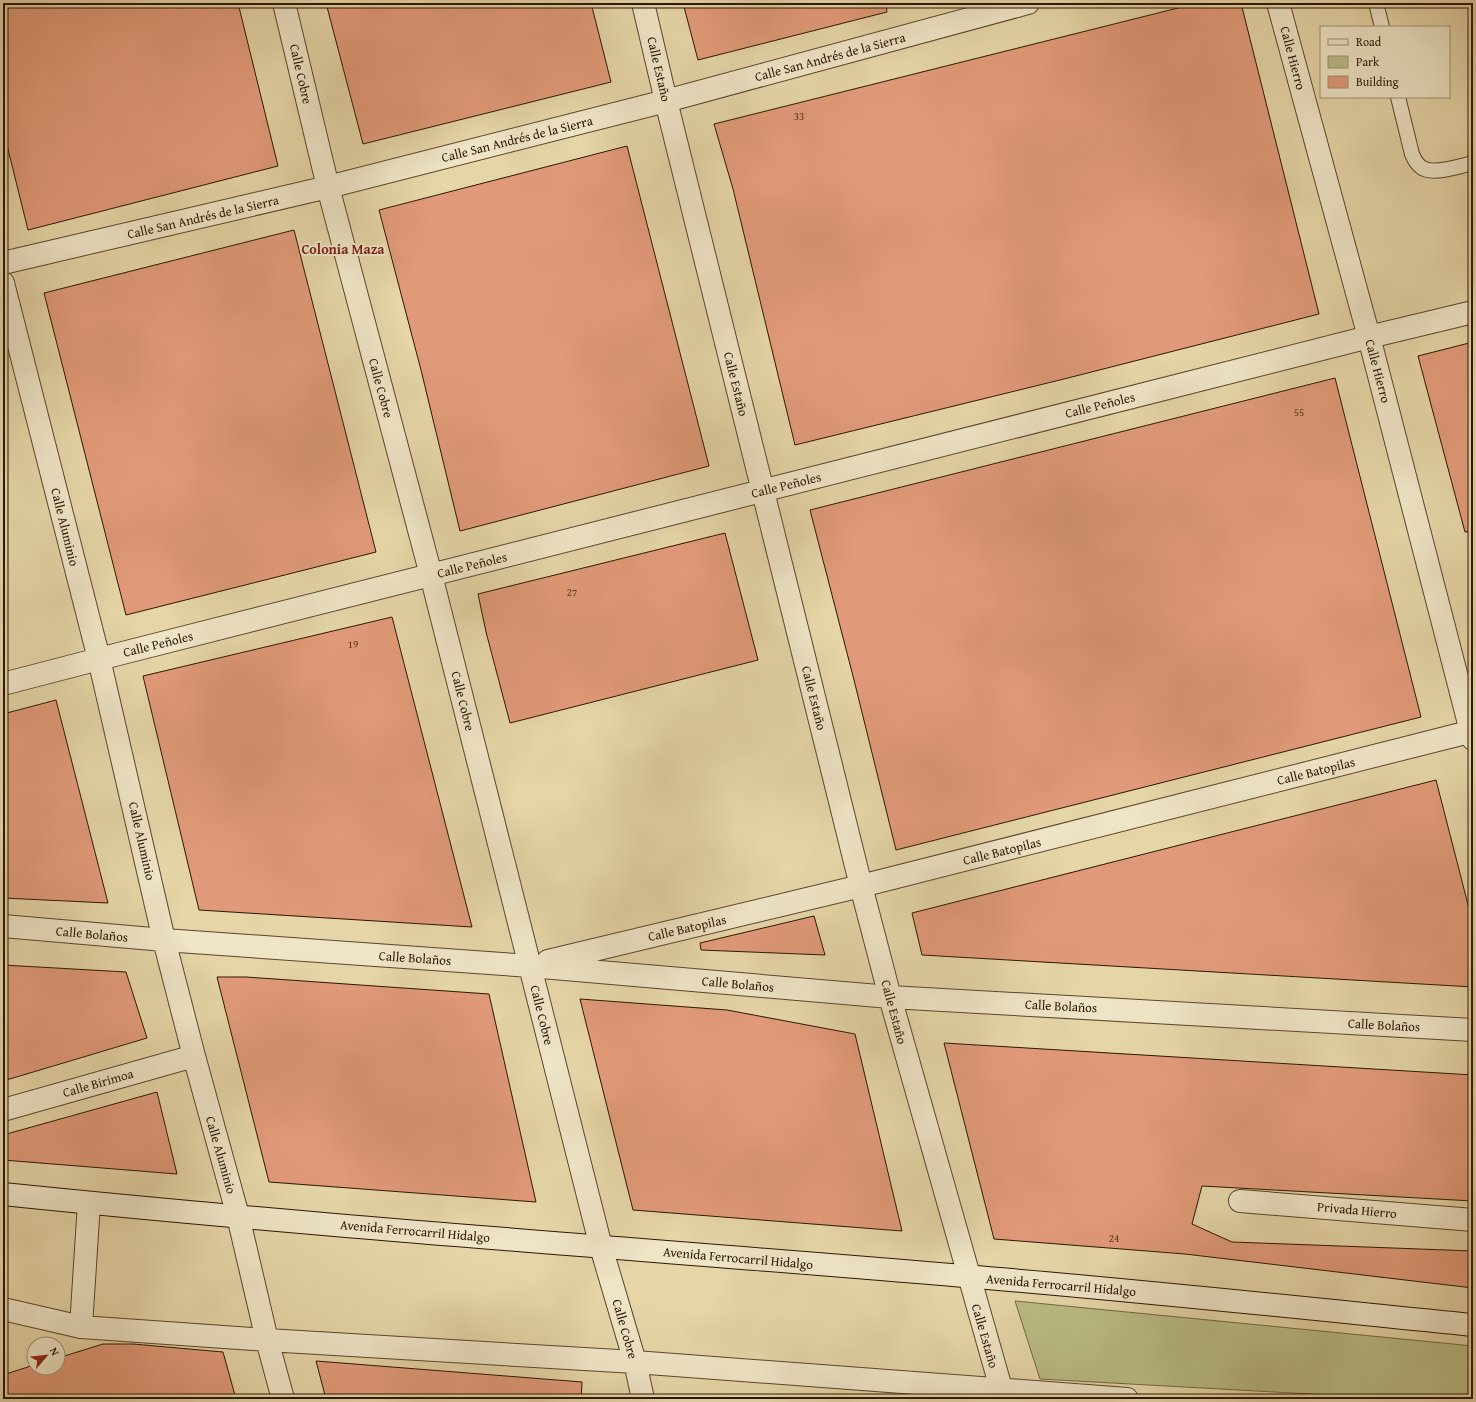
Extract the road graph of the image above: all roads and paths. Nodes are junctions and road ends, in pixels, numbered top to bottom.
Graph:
1 (284, 3) edge
2 (643, 3) edge
3 (1028, 3) edge
4 (1278, 3) edge
5 (1376, 3) edge
6 (1382, 26) edge
7 (1398, 98) edge
8 (666, 101) junction
9 (1473, 163) edge
10 (328, 187) junction
11 (3, 263) edge
12 (3, 283) edge
13 (1473, 312) edge
14 (1369, 337) junction
15 (762, 491) junction
16 (431, 575) junction
17 (99, 658) junction
18 (3, 684) edge
19 (1472, 734) edge
20 (861, 886) junction
21 (3, 926) edge
22 (164, 940) junction
23 (530, 966) junction
24 (890, 997) junction
25 (1473, 1030) edge
26 (194, 1056) junction
27 (3, 1110) edge
28 (3, 1194) edge
29 (1240, 1201) dead end
30 (89, 1203) junction
31 (238, 1216) junction
32 (1473, 1220) edge
33 (601, 1247) junction
34 (968, 1276) junction
35 (3, 1309) edge
36 (1473, 1325) edge
37 (81, 1327) junction
38 (267, 1340) junction
39 (635, 1362) junction
40 (1002, 1394) edge
41 (283, 1399) edge
42 (643, 1399) edge
43 (1127, 1399) edge

1 - 10 street, Calle Cobre
2 - 8 street, Calle Estaño
3 - 8 street, Calle San Andrés de la Sierra
4 - 14 street, Calle Hierro
5 - 6 lane
7 - 9 lane
8 - 10 street, Calle San Andrés de la Sierra
8 - 15 street, Calle Estaño
10 - 11 street, Calle San Andrés de la Sierra
10 - 16 street, Calle Cobre
12 - 17 street, Calle Aluminio
13 - 14 street, Calle Peñoles
14 - 15 street, Calle Peñoles
14 - 19 street, Calle Hierro
15 - 16 street, Calle Peñoles
15 - 20 street, Calle Estaño
16 - 17 street, Calle Peñoles
16 - 23 street, Calle Cobre
17 - 18 street, Calle Peñoles
17 - 22 street, Calle Aluminio
19 - 20 street, Calle Batopilas
20 - 23 street, Calle Batopilas
20 - 24 street, Calle Estaño
21 - 22 street, Calle Bolaños
22 - 23 street, Calle Bolaños
22 - 26 street, Calle Aluminio
23 - 24 street, Calle Bolaños
23 - 33 street, Calle Cobre
24 - 25 street, Calle Bolaños
24 - 34 street, Calle Estaño
26 - 27 street, Calle Birimoa
26 - 31 street, Calle Aluminio
28 - 30 street, Avenida Ferrocarril Hidalgo
29 - 32 street, Privada Hierro
30 - 31 street, Avenida Ferrocarril Hidalgo
30 - 37 street
31 - 33 street, Avenida Ferrocarril Hidalgo
31 - 38 street, Calle Aluminio
33 - 34 street, Avenida Ferrocarril Hidalgo
33 - 39 street, Calle Cobre
34 - 36 street, Avenida Ferrocarril Hidalgo
34 - 40 street, Calle Estaño
35 - 37 street
37 - 38 street
38 - 39 street
38 - 41 street, Calle Aluminio
39 - 40 street
39 - 42 street, Calle Cobre
40 - 43 street

